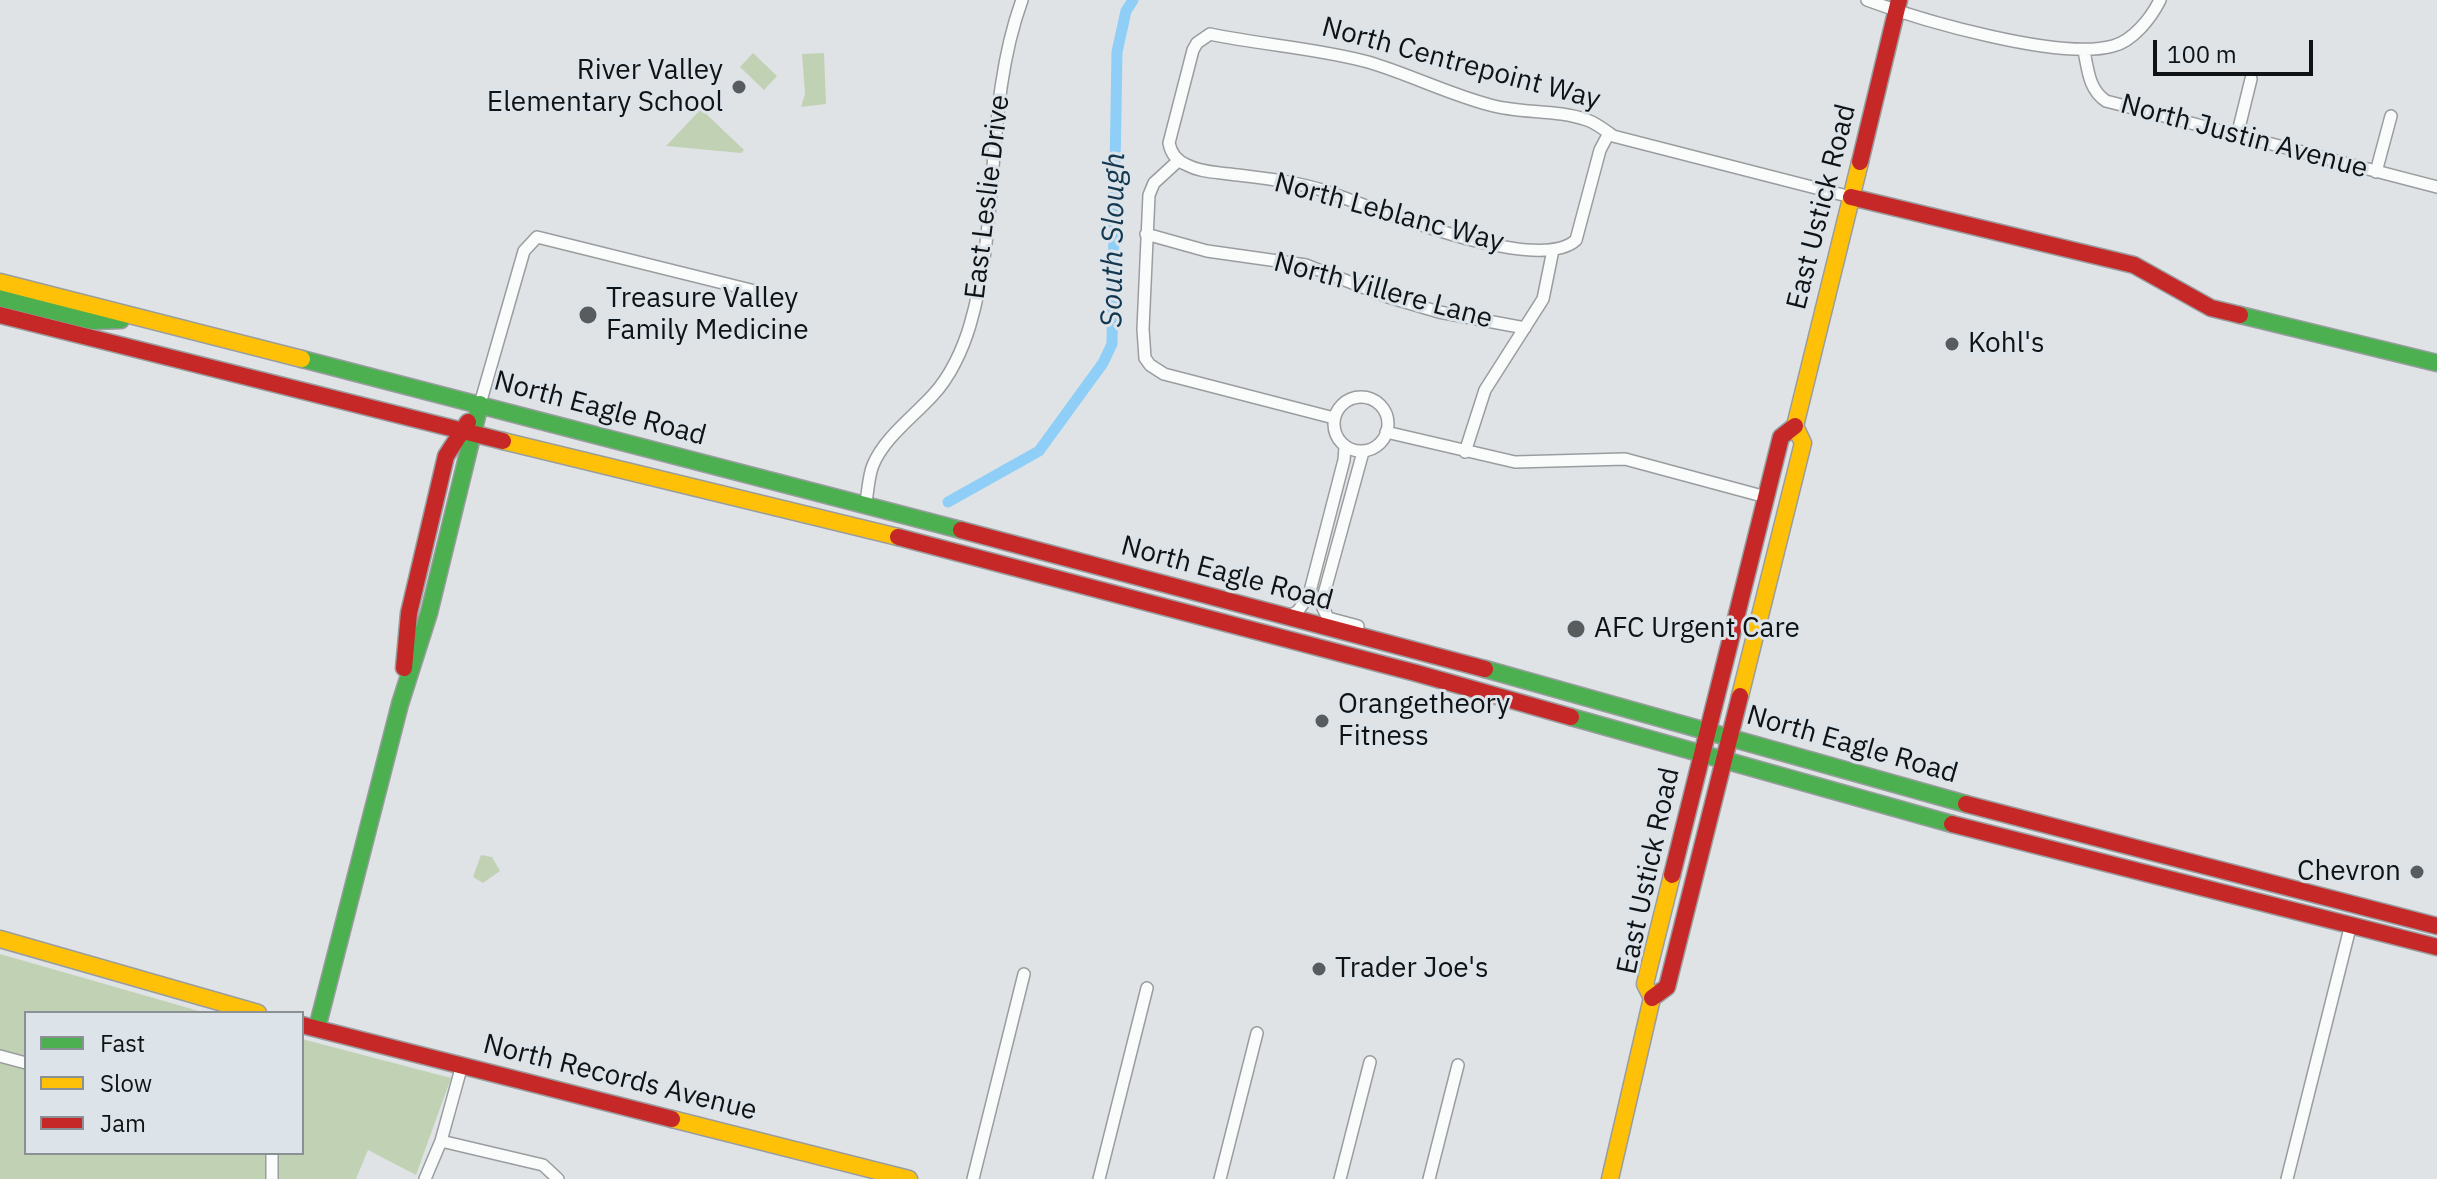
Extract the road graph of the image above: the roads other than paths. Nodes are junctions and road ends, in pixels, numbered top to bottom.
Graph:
1 (1022, 0) edge
2 (1867, 0) edge
3 (2160, 0) edge
4 (1898, 6) edge
5 (2084, 51) junction
6 (2251, 79) dead end
7 (2391, 116) dead end
8 (1609, 133) junction
9 (2237, 136) junction
10 (1178, 161) junction
11 (2376, 172) junction
12 (2437, 187) edge
13 (1851, 197) junction
14 (1146, 234) junction
15 (1553, 250) junction
16 (0, 282) edge
17 (759, 292) dead end
18 (0, 298) edge
19 (0, 315) edge
20 (150, 320) junction
21 (1525, 328) junction
22 (2437, 363) edge
23 (480, 404) junction
24 (1334, 418) junction
25 (1795, 426) junction
26 (1386, 432) junction
27 (467, 433) junction
28 (1345, 447) junction
29 (1363, 452) junction
30 (1465, 452) junction
31 (1766, 497) junction
32 (865, 507) junction
33 (1033, 571) junction
34 (1190, 591) junction
35 (1200, 616) junction
36 (1287, 618) junction
37 (1443, 657) junction
38 (1707, 732) junction
39 (1730, 738) junction
40 (1701, 755) junction
41 (1723, 762) junction
42 (2190, 883) junction
43 (2355, 904) junction
44 (2351, 924) junction
45 (2437, 926) edge
46 (2437, 935) edge
47 (0, 939) edge
48 (2437, 947) edge
49 (1024, 974) dead end
50 (1147, 988) dead end
51 (1652, 998) junction
52 (251, 1011) edge
53 (310, 1026) edge
54 (1257, 1033) dead end
55 (0, 1056) edge
56 (24, 1062) edge
57 (1370, 1062) dead end
58 (462, 1065) junction
59 (1458, 1065) dead end
60 (441, 1141) junction
61 (272, 1155) edge
62 (557, 1177) edge
63 (272, 1179) edge
64 (425, 1179) edge
65 (909, 1179) edge
66 (973, 1179) edge
67 (1099, 1179) edge
68 (1220, 1179) edge
69 (1340, 1179) edge
70 (1429, 1179) edge
71 (1610, 1179) edge
72 (2287, 1179) edge

1 - 32 street, East Leslie Drive
2 - 4 street
3 - 5 street
4 - 5 street
4 - 13 main road, East Ustick Road
5 - 9 street, North Justin Avenue
6 - 9 street
7 - 11 street
8 - 10 street, North Centrepoint Way
8 - 13 street, North Centrepoint Way
8 - 15 street
9 - 11 street, North Justin Avenue
10 - 14 street
10 - 15 street, North Leblanc Way
11 - 12 street, North Justin Avenue
13 - 22 main road, North Centrepoint Way
13 - 25 main road, East Ustick Road
14 - 21 street, North Villere Lane
14 - 24 street
15 - 21 street
16 - 20 main road, North Eagle Road
17 - 23 street
18 - 20 main road
19 - 27 main road, North Eagle Road
20 - 23 main road, North Eagle Road
21 - 30 street
23 - 27 main road
23 - 32 main road, North Eagle Road
24 - 26 street
24 - 28 street
25 - 31 main road, East Ustick Road
25 - 39 main road, East Ustick Road
26 - 29 street
26 - 30 street
27 - 33 main road, North Eagle Road
27 - 53 main road
28 - 29 street
28 - 36 street
29 - 37 street
30 - 31 street
31 - 38 main road, East Ustick Road
32 - 34 main road, North Eagle Road
33 - 34 main road
33 - 35 main road, North Eagle Road
34 - 36 main road, North Eagle Road
35 - 36 main road
35 - 40 main road, North Eagle Road
36 - 37 main road, North Eagle Road
37 - 38 main road, North Eagle Road
38 - 39 main road, North Eagle Road
38 - 40 main road, East Ustick Road
39 - 41 main road, East Ustick Road
39 - 43 main road, North Eagle Road
40 - 41 main road, North Eagle Road
40 - 51 main road, East Ustick Road
41 - 42 main road, North Eagle Road
41 - 51 main road, East Ustick Road
42 - 43 main road
42 - 44 main road, North Eagle Road
43 - 45 main road, North Eagle Road
44 - 46 main road
44 - 48 main road, North Eagle Road
44 - 72 street
47 - 52 main road
49 - 66 street
50 - 67 street
51 - 71 main road, East Ustick Road
53 - 58 main road, North Records Avenue
54 - 68 street
55 - 56 street
57 - 69 street
58 - 60 street
58 - 65 main road, North Records Avenue
59 - 70 street
60 - 62 street
60 - 64 street
61 - 63 street

